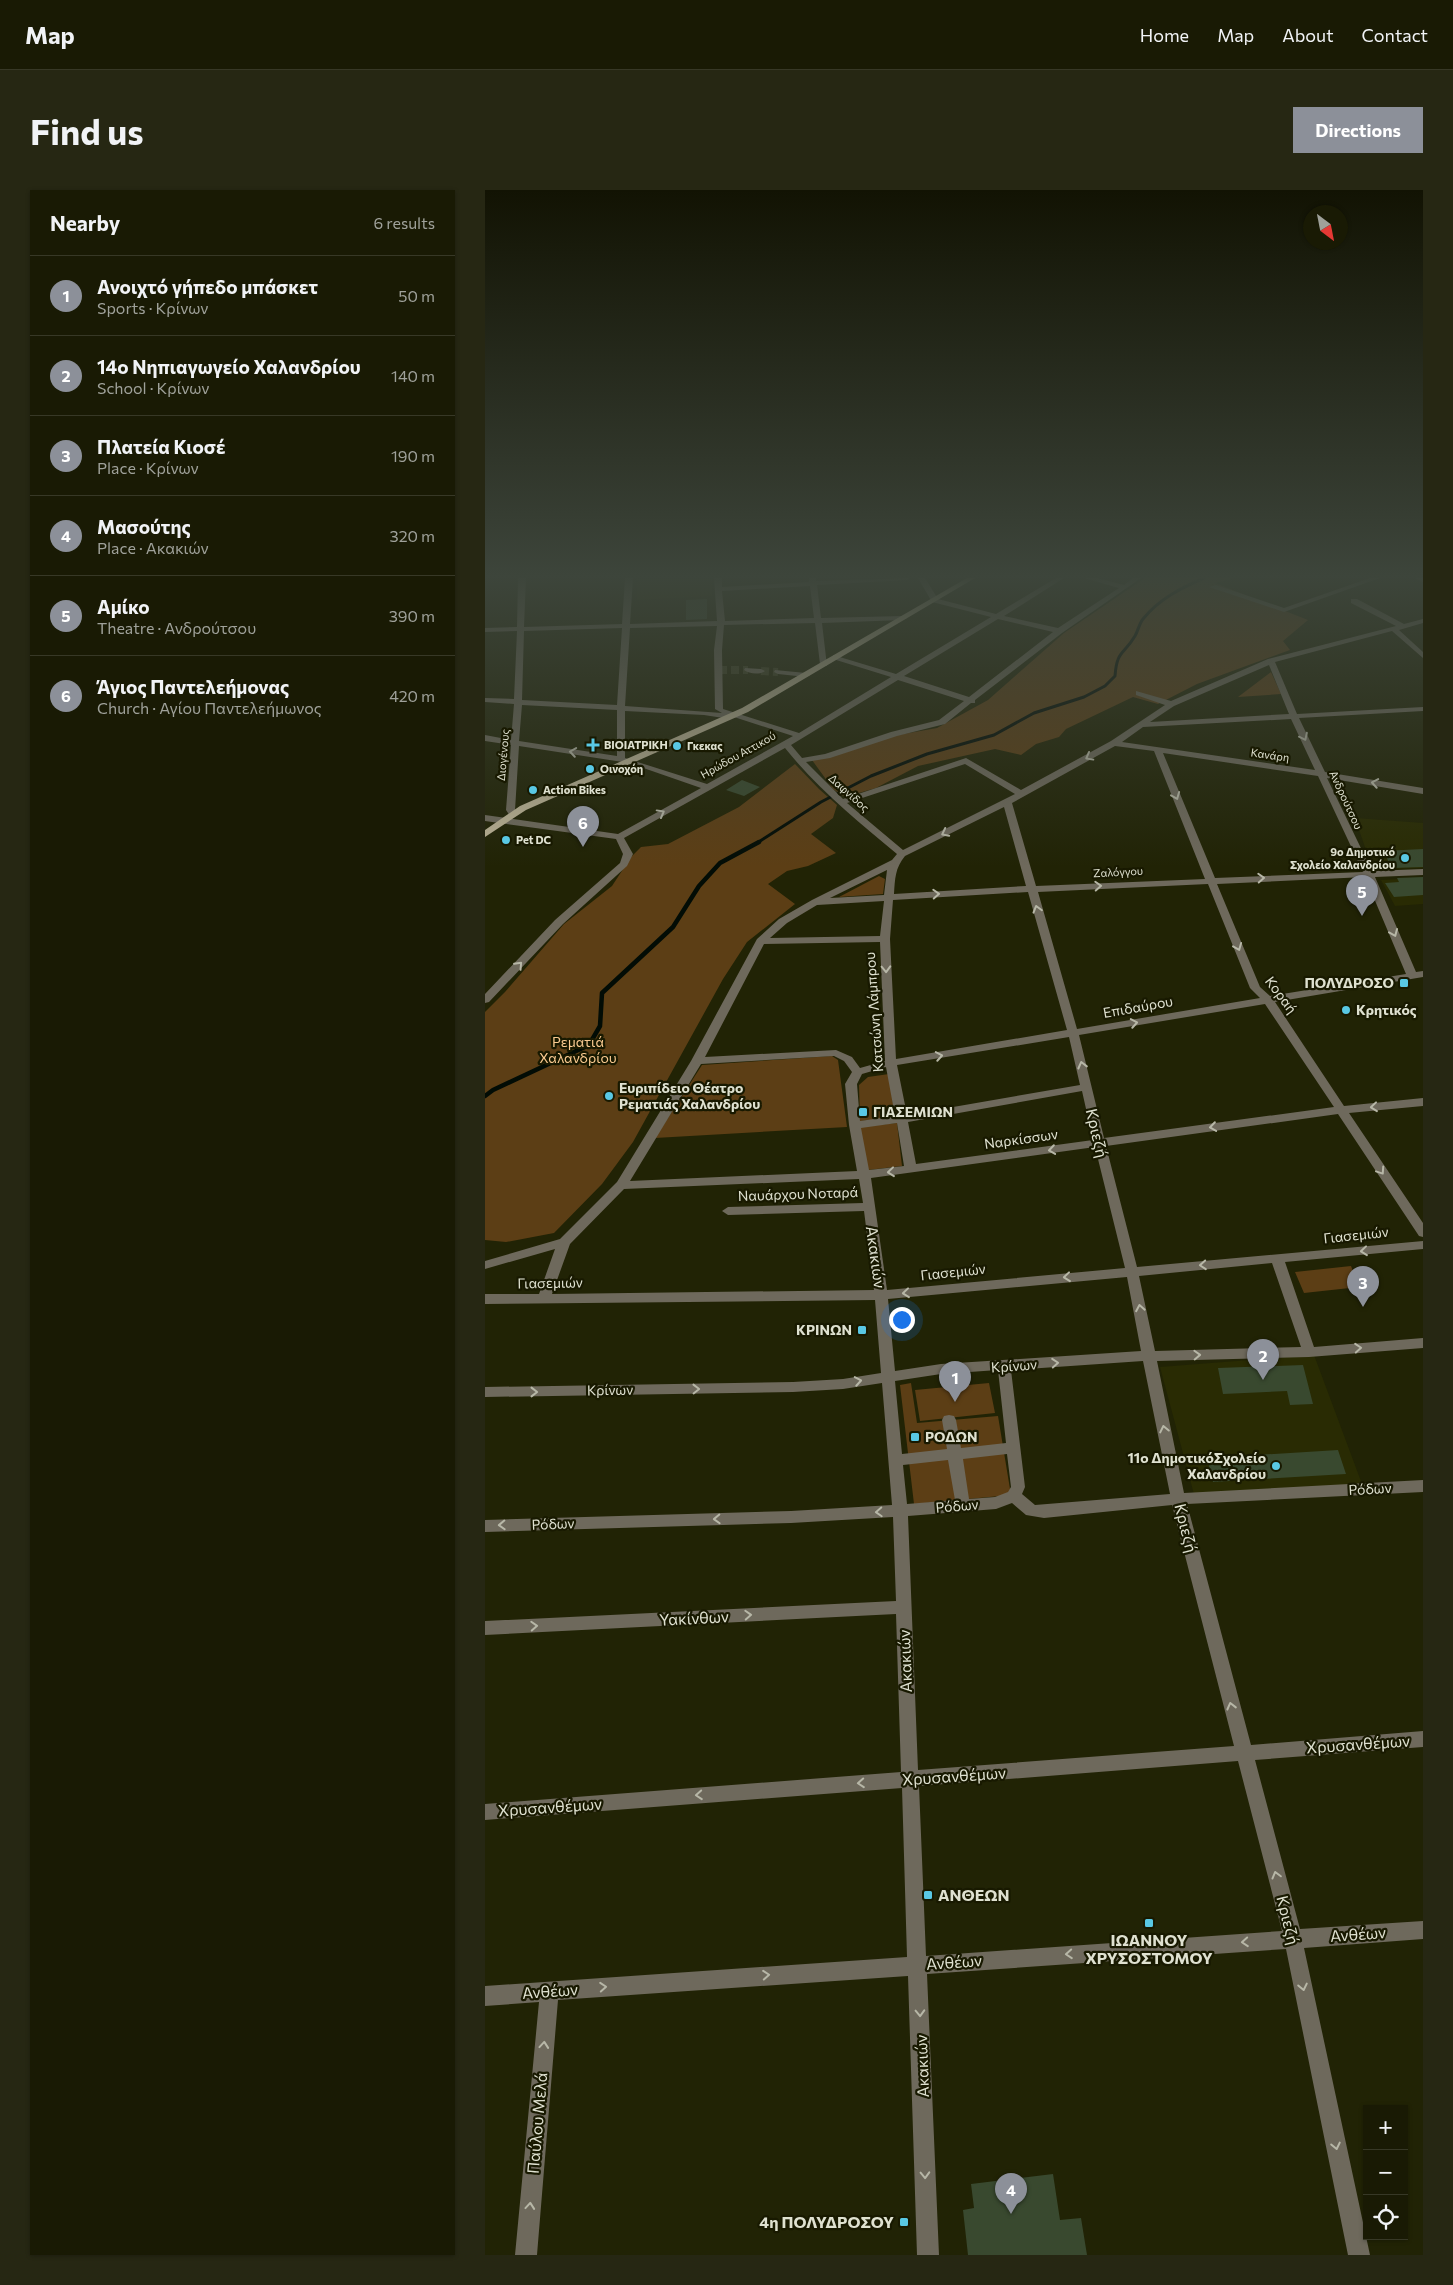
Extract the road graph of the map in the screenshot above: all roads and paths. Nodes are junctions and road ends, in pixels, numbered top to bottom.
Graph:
1 (519, 674) edge
2 (623, 674) edge
3 (718, 674) edge
4 (800, 674) edge
5 (1005, 674) edge
6 (1240, 674) edge
7 (1277, 674) edge
8 (806, 675) joint
9 (897, 675) joint
10 (1139, 693) dead end
11 (485, 700) edge
12 (972, 701) junction
13 (518, 702) junction
14 (1171, 704) junction
15 (621, 709) junction
16 (719, 709) junction
17 (1423, 709) edge
18 (704, 713) junction
19 (732, 716) junction
20 (1294, 716) junction
21 (1139, 725) junction
22 (797, 735) junction
23 (485, 738) edge
24 (516, 743) junction
25 (1114, 743) junction
26 (785, 744) junction
27 (1158, 751) junction
28 (626, 760) junction
29 (799, 761) junction
30 (1322, 774) junction
31 (707, 787) junction
32 (1423, 791) edge
33 (1021, 794) junction
34 (839, 801) junction
35 (1007, 802) junction
36 (513, 814) junction
37 (485, 818) edge
38 (502, 821) junction
39 (485, 834) edge
40 (619, 837) junction
41 (898, 858) junction
42 (1423, 872) edge
43 (1368, 873) junction
44 (1210, 880) junction
45 (1032, 889) junction
46 (887, 896) junction
47 (815, 902) junction
48 (885, 939) junction
49 (761, 941) junction
50 (1417, 975) edge
51 (487, 996) edge
52 (1269, 1000) junction
53 (1073, 1033) junction
54 (697, 1061) junction
55 (891, 1064) junction
56 (858, 1072) junction
57 (1087, 1087) junction
58 (1423, 1102) edge
59 (1340, 1110) junction
60 (902, 1120) junction
61 (855, 1124) junction
62 (1100, 1143) junction
63 (911, 1170) junction
64 (864, 1175) junction
65 (621, 1185) junction
66 (870, 1207) junction
67 (728, 1211) dead end
68 (1423, 1233) edge
69 (564, 1242) junction
70 (1423, 1245) edge
71 (1277, 1259) junction
72 (485, 1265) edge
73 (1132, 1271) junction
74 (881, 1295) junction
75 (544, 1299) junction
76 (485, 1300) edge
77 (1423, 1343) edge
78 (1309, 1352) junction
79 (1148, 1356) junction
80 (1004, 1367) junction
81 (888, 1376) junction
82 (485, 1392) edge
83 (949, 1420) dead end
84 (1015, 1448) junction
85 (955, 1454) junction
86 (896, 1460) junction
87 (1423, 1486) edge
88 (1014, 1496) junction
89 (1179, 1499) junction
90 (963, 1506) junction
91 (900, 1511) junction
92 (485, 1526) edge
93 (904, 1607) junction
94 (485, 1628) edge
95 (1423, 1739) edge
96 (1243, 1753) junction
97 (909, 1779) junction
98 (485, 1812) edge
99 (1423, 1930) edge
100 (1293, 1939) junction
101 (918, 1964) junction
102 (549, 1991) junction
103 (485, 1996) edge
104 (526, 2255) edge
105 (928, 2255) edge
106 (1359, 2255) edge

1 - 13 street, Διογένους
2 - 15 street
3 - 16 street
4 - 8 street
5 - 12 street
6 - 14 street
7 - 20 street, Ανδρούτσου
8 - 19 main road
9 - 12 street
9 - 22 street, Ηρώδου Αττικού
10 - 14 street
11 - 13 street
12 - 29 street
13 - 15 street
13 - 24 street, Διογένους
14 - 21 street
15 - 18 street
15 - 28 street
16 - 18 street
16 - 19 street
17 - 20 street
18 - 19 street
19 - 22 street
19 - 28 main road
20 - 21 street
20 -> 30 street, Ανδρούτσου
21 - 25 street
22 - 26 street, Ηρώδου Αττικού
23 - 24 street
28 -> 24 street
24 - 36 street, Διογένους
25 - 27 street, Κανάρη
25 -> 33 street
26 - 29 street, Δαφνίδος
26 - 31 street, Ηρώδου Αττικού
27 - 30 street, Κανάρη
27 -> 44 street, Κοραή
28 - 31 street
28 - 36 main road
29 - 34 street, Δαφνίδος
32 -> 30 street, Κανάρη
30 - 43 street, Ανδρούτσου
40 -> 31 street, Ηρώδου Αττικού
33 - 34 street
33 - 35 street
34 - 41 street, Δαφνίδος
35 -> 41 street
35 - 45 street, Κριεζή
36 - 38 main road
37 - 38 street
38 - 39 main road
38 - 40 street
51 -> 40 street
41 - 46 street, Κατσώνη Λάμπρου
41 - 47 street
42 - 43 street, Ζαλόγγου
44 -> 43 street, Ζαλόγγου
43 -> 50 street, Ανδρούτσου
45 -> 44 street, Ζαλόγγου
44 -> 52 street, Κοραή
46 -> 45 street, Ζαλόγγου
53 -> 45 street, Κριεζή
46 - 47 street, Ζαλόγγου
46 - 48 street, Κατσώνη Λάμπρου
47 - 49 street
48 - 49 street
48 -> 55 street, Κατσώνη Λάμπρου
49 - 54 street
50 - 52 street, Επιδαύρου
53 -> 52 street, Επιδαύρου
52 - 59 street, Κοραή
55 -> 53 street, Επιδαύρου
57 -> 53 street, Κριεζή
54 - 56 street
54 - 65 street
55 - 56 street, Επιδαύρου
55 - 60 street, Κατσώνη Λάμπρου
56 - 61 street, Ακακιών
57 - 60 street
57 - 62 street, Κριεζή
58 -> 59 street, Ναρκίσσων
59 -> 62 street, Ναρκίσσων
59 -> 68 street, Κοραή
60 - 61 street
60 - 63 street, Κατσώνη Λάμπρου
61 - 64 street, Ακακιών
62 -> 63 street, Ναρκίσσων
62 - 73 street, Κριεζή
63 -> 64 street, Ναρκίσσων
64 - 65 street, Ναρκίσσων
64 - 66 street, Ακακιών
65 - 69 street
66 - 67 street, Ναυάρχου Νοταρά
66 - 74 street, Ακακιών
69 - 72 street
69 - 75 street
70 -> 71 street, Γιασεμιών
71 -> 73 street, Γιασεμιών
71 - 78 street
73 -> 74 street, Γιασεμιών
79 -> 73 street, Κριεζή
74 - 75 street, Γιασεμιών
74 - 81 street, Ακακιών
75 - 76 street, Γιασεμιών
78 -> 77 street, Κρίνων
79 -> 78 street, Κρίνων
80 -> 79 street, Κρίνων
89 -> 79 street, Κριεζή
80 - 81 street, Κρίνων
80 - 84 street
82 -> 81 street, Κρίνων
81 - 86 street, Ακακιών
83 - 85 street
84 - 85 street
84 - 88 street
85 - 86 street
85 - 90 street
86 - 91 street, Ακακιών
87 - 89 street, Ρόδων
88 - 89 street, Ρόδων
88 - 90 street, Ρόδων
96 -> 89 street, Κριεζή
90 - 91 street, Ρόδων
91 -> 92 street, Ρόδων
91 - 93 street, Ακακιών
94 -> 93 street, Υακίνθων
93 - 97 street, Ακακιών
95 - 96 street, Χρυσανθέμων
96 - 97 street, Χρυσανθέμων
100 -> 96 street, Κριεζή
97 -> 98 street, Χρυσανθέμων
97 - 101 street, Ακακιών
99 - 100 street, Ανθέων
100 -> 101 street, Ανθέων
100 -> 106 street, Κριεζή
102 -> 101 street, Ανθέων
101 -> 105 street, Ακακιών
102 - 103 street, Ανθέων
104 -> 102 street, Παύλου Μελά

